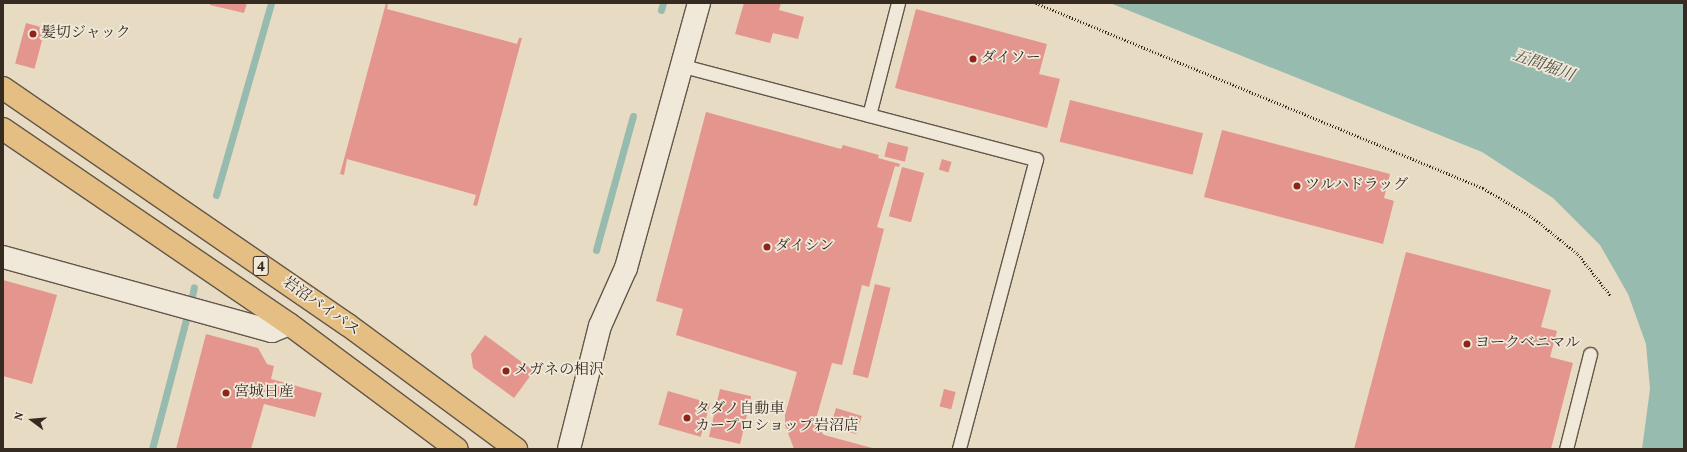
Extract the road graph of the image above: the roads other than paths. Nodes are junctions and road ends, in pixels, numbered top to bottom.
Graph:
1 (699, 3) edge
2 (898, 3) edge
3 (683, 66) junction
4 (3, 88) edge
5 (869, 115) junction
6 (3, 129) edge
7 (3, 257) edge
8 (289, 324) junction
9 (1590, 354) dead end
10 (457, 449) edge
11 (516, 449) edge
12 (569, 449) edge
13 (959, 449) edge
14 (1566, 449) edge

1 - 3 street
2 - 5 lane
3 - 5 lane
3 - 12 street
4 - 11 highway, 岩沼バイパス / 4
5 - 13 lane
6 - 8 highway, 4
7 - 8 street
8 - 10 highway, 4
9 - 14 lane

